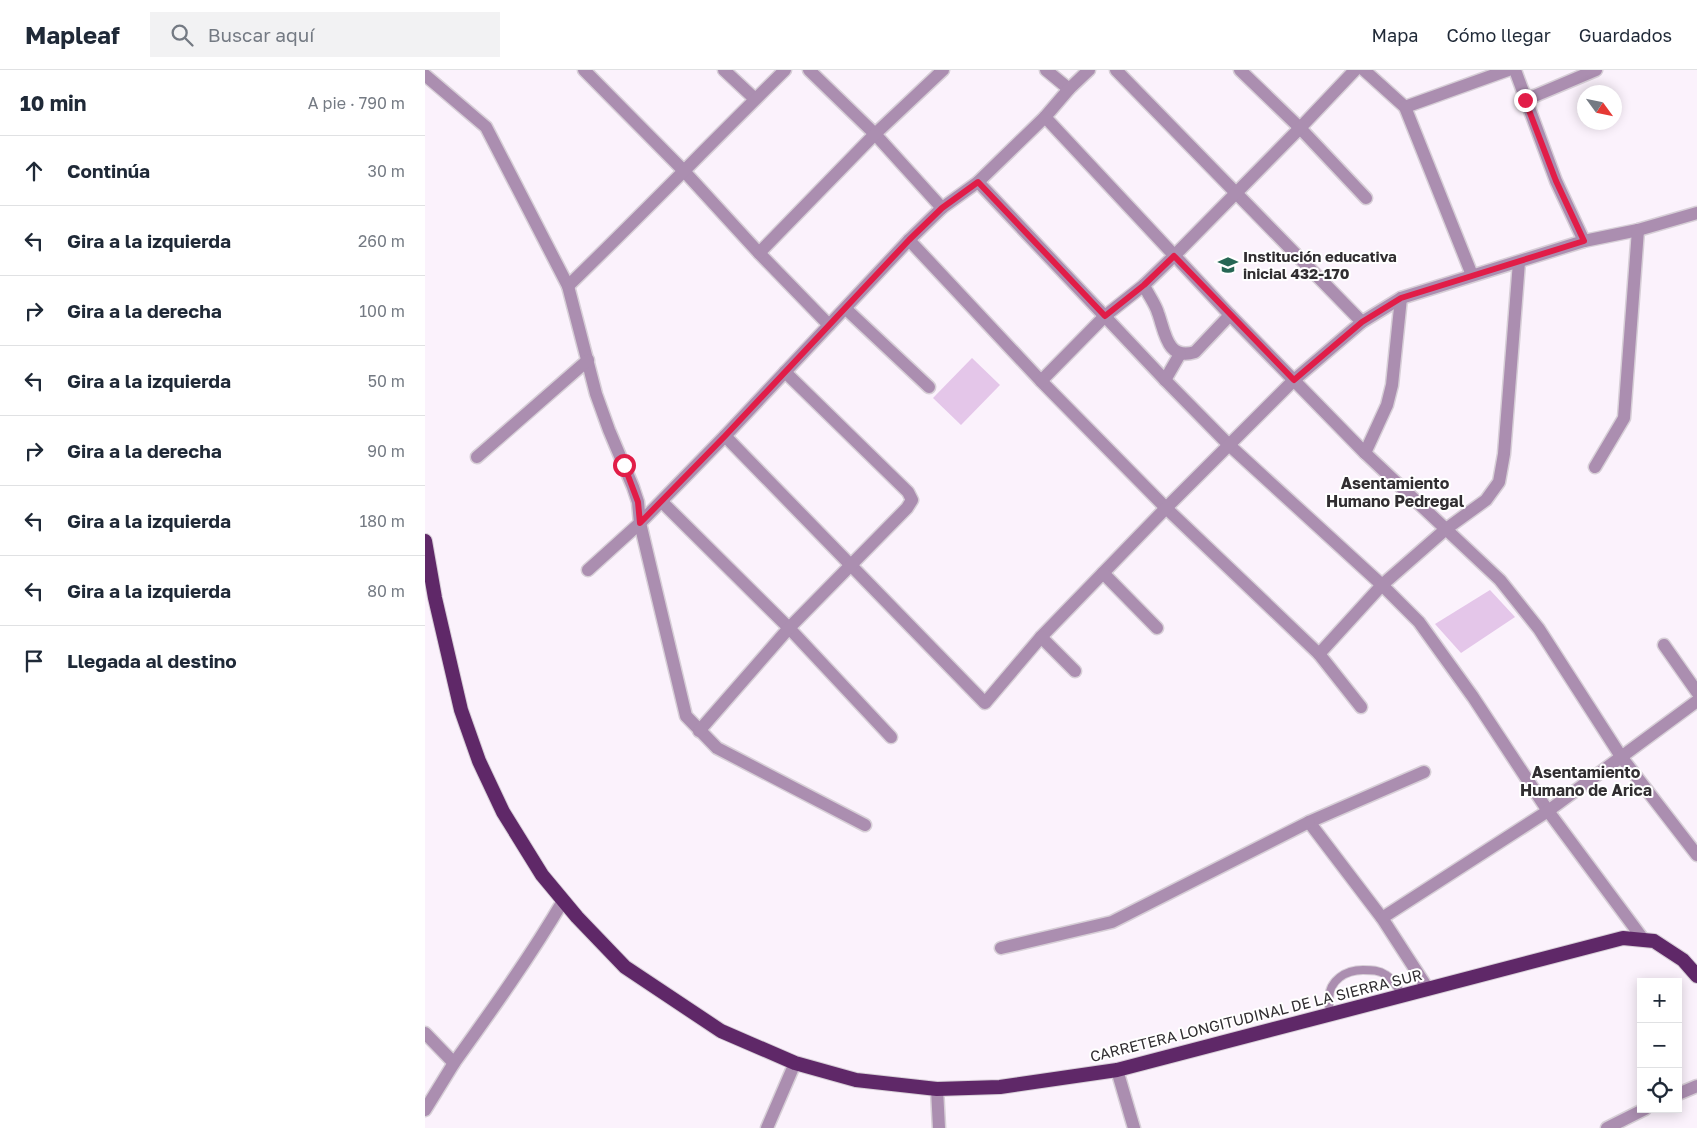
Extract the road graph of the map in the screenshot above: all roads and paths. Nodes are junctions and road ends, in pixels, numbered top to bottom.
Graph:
1 (584, 70) edge
2 (724, 70) edge
3 (785, 70) edge
4 (809, 70) edge
5 (943, 70) edge
6 (1046, 70) edge
7 (1089, 70) edge
8 (1116, 70) edge
9 (1240, 70) edge
10 (1355, 70) edge
11 (1364, 70) edge
12 (1508, 70) edge
13 (1515, 70) edge
14 (1595, 70) edge
15 (425, 75) edge
16 (1069, 89) junction
17 (755, 99) junction
18 (1525, 100) junction
19 (1405, 107) junction
20 (1045, 117) junction
21 (1300, 128) junction
22 (875, 134) junction
23 (683, 170) junction
24 (978, 182) junction
25 (1235, 193) junction
26 (1366, 198) dead end
27 (942, 208) junction
28 (1697, 213) edge
29 (1638, 230) junction
30 (909, 240) junction
31 (1584, 241) junction
32 (759, 253) junction
33 (1174, 256) junction
34 (1519, 262) junction
35 (1472, 276) junction
36 (1144, 285) junction
37 (568, 286) junction
38 (1401, 298) junction
39 (846, 308) junction
40 (1230, 315) junction
41 (1105, 316) junction
42 (1362, 322) junction
43 (829, 325) junction
44 (1180, 354) junction
45 (588, 360) junction
46 (785, 372) junction
47 (1165, 380) junction
48 (1294, 380) junction
49 (1041, 381) junction
50 (929, 387) dead end
51 (725, 436) junction
52 (1229, 445) junction
53 (1365, 453) junction
54 (477, 457) dead end
55 (1595, 467) dead end
56 (662, 502) junction
57 (1166, 508) junction
58 (640, 523) junction
59 (1446, 529) junction
60 (425, 541) edge
61 (427, 562) edge
62 (850, 564) junction
63 (588, 570) dead end
64 (1103, 573) junction
65 (1382, 585) junction
66 (789, 628) junction
67 (1157, 628) dead end
68 (1041, 637) junction
69 (1664, 645) dead end
70 (1319, 654) junction
71 (1075, 671) dead end
72 (1697, 692) edge
73 (1697, 701) edge
74 (1361, 708) dead end
75 (699, 731) junction
76 (891, 737) dead end
77 (1622, 758) junction
78 (1424, 772) dead end
79 (1548, 811) junction
80 (1309, 822) junction
81 (865, 825) dead end
82 (1697, 855) edge
83 (563, 901) junction
84 (1382, 918) junction
85 (1643, 939) junction
86 (1001, 948) dead end
87 (1697, 976) edge
88 (1428, 989) junction
89 (1403, 996) junction
90 (1331, 1015) junction
91 (425, 1033) edge
92 (454, 1063) junction
93 (795, 1063) junction
94 (1117, 1070) junction
95 (1697, 1086) edge
96 (937, 1089) junction
97 (1682, 1092) edge
98 (425, 1110) edge
99 (1637, 1113) edge
100 (767, 1128) edge
101 (939, 1128) edge
102 (1134, 1128) edge
103 (1607, 1128) edge

1 - 23 street
2 - 17 street
3 - 17 street
4 - 22 street
5 - 22 street
6 - 16 street
7 - 16 street
8 - 25 street
9 - 21 street
10 - 21 street
11 - 19 street
12 - 19 street
13 - 18 street
14 - 18 street
15 - 37 street
16 - 20 street
17 - 23 street
18 - 31 street
19 - 35 street
20 - 24 street
20 - 33 street
21 - 25 street
21 - 26 street
22 - 27 street
22 - 32 street
23 - 32 street
23 - 37 street
24 - 27 street
24 - 41 street
25 - 33 street
25 - 42 street
27 - 30 street
28 - 29 street
29 - 31 street
29 - 55 street
30 - 39 street
30 - 49 street
31 - 34 street
32 - 43 street
33 - 36 street
33 - 40 street
34 - 35 street
34 - 59 street
35 - 38 street
36 - 41 street
36 - 44 street
37 - 45 street
38 - 42 street
38 - 53 street
39 - 43 street
39 - 50 street
40 - 44 street
40 - 48 street
41 - 47 street
41 - 49 street
42 - 48 street
43 - 46 street
44 - 47 street
45 - 54 street
45 - 58 street
46 - 51 street
46 - 62 street
47 - 52 street
48 - 52 street
48 - 53 street
49 - 57 street
51 - 56 street
51 - 62 street
52 - 57 street
52 - 65 street
53 - 59 street
56 - 58 street
56 - 66 street
57 - 64 street
57 - 70 street
58 - 63 street
58 - 75 street
59 - 65 street
59 - 77 street
60 - 61 highway, CARRETERA LONGITUDINAL DE LA SIERRA SUR
61 - 83 highway, CARRETERA LONGITUDINAL DE LA SIERRA SUR
62 - 66 street
62 - 68 street
64 - 67 street
64 - 68 street
65 - 70 street
65 - 79 street
66 - 75 street
66 - 76 street
68 - 71 street
69 - 72 street
70 - 74 street
73 - 77 street
75 - 81 street
77 - 79 street
77 - 82 street
78 - 80 street
79 - 84 street
79 - 85 street
80 - 84 street
80 - 86 street
83 - 92 street
83 - 93 highway, CARRETERA LONGITUDINAL DE LA SIERRA SUR
84 - 88 street
85 - 87 highway, CARRETERA LONGITUDINAL DE LA SIERRA SUR
85 - 88 highway, CARRETERA LONGITUDINAL DE LA SIERRA SUR
88 - 89 highway, CARRETERA LONGITUDINAL DE LA SIERRA SUR
89 - 90 highway, CARRETERA LONGITUDINAL DE LA SIERRA SUR
89 - 90 lane
90 - 94 highway, CARRETERA LONGITUDINAL DE LA SIERRA SUR
91 - 92 street
92 - 98 street
93 - 96 highway, CARRETERA LONGITUDINAL DE LA SIERRA SUR
93 - 100 street
94 - 96 highway, CARRETERA LONGITUDINAL DE LA SIERRA SUR
94 - 102 street
95 - 97 street
96 - 101 street
99 - 103 street

